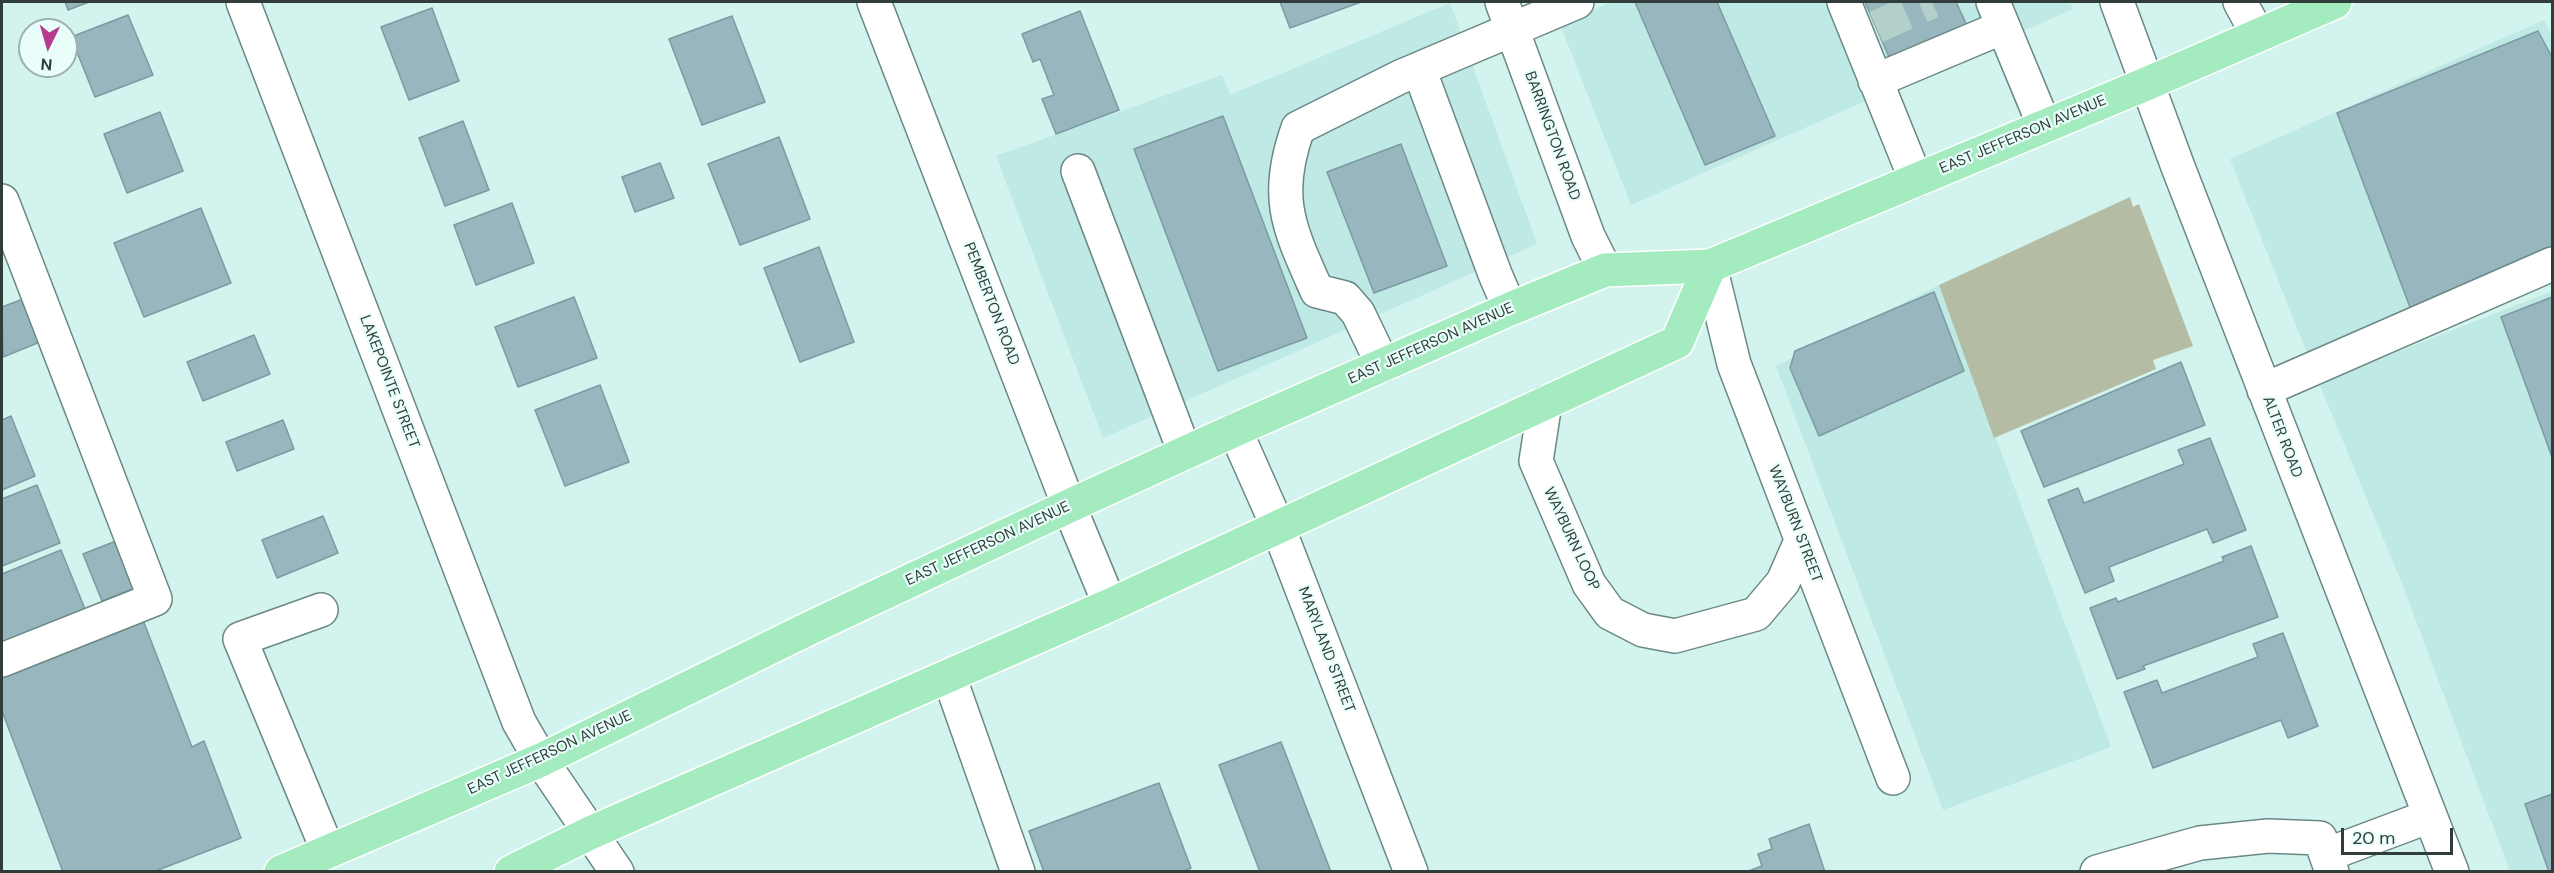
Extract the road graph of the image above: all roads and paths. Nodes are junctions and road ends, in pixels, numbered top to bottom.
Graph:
1 (243, 2) edge
2 (874, 2) edge
3 (1577, 2) edge
4 (1844, 2) edge
5 (2117, 2) edge
6 (2240, 2) edge
7 (2335, 2) edge
8 (1998, 14) edge
9 (1507, 16) edge
10 (2258, 35) junction
11 (1419, 69) junction
12 (1875, 81) junction
13 (2146, 84) junction
14 (2044, 125) junction
15 (1078, 171) dead end
16 (1916, 180) junction
17 (2, 201) edge
18 (2553, 264) edge
19 (1710, 266) junction
20 (1605, 270) junction
21 (1510, 309) junction
22 (1383, 365) junction
23 (2264, 390) junction
24 (1545, 403) junction
25 (1235, 430) junction
26 (1185, 453) junction
27 (1070, 506) junction
28 (1278, 527) junction
29 (1801, 541) junction
30 (1110, 605) junction
31 (321, 610) dead end
32 (2, 660) edge
33 (949, 676) junction
34 (541, 760) junction
35 (1893, 778) dead end
36 (2430, 816) junction
37 (591, 833) junction
38 (328, 851) junction
39 (2329, 863) edge
40 (281, 872) edge
41 (511, 872) edge
42 (617, 872) edge
43 (1018, 872) edge
44 (1411, 872) edge
45 (2097, 872) edge
46 (2452, 872) edge

1 - 34 street, LAKEPOINTE STREET
2 - 27 street, PEMBERTON ROAD
3 - 9 street
4 - 12 street
5 - 13 street, ALTER ROAD
6 - 10 street
7 - 10 main road, EAST JEFFERSON AVENUE
8 - 12 street
8 - 14 street
9 - 11 street
9 - 20 street, BARRINGTON ROAD
10 - 13 main road, EAST JEFFERSON AVENUE
11 - 21 street
11 - 22 street
12 - 16 street
13 - 14 main road, EAST JEFFERSON AVENUE
13 - 23 street, ALTER ROAD
14 - 16 main road, EAST JEFFERSON AVENUE
15 - 26 street
16 - 19 main road, EAST JEFFERSON AVENUE
17 - 32 street
18 - 23 street
19 - 20 main road, EAST JEFFERSON AVENUE
19 - 24 main road
19 - 29 street, WAYBURN STREET
20 - 21 main road, EAST JEFFERSON AVENUE
21 - 22 main road, EAST JEFFERSON AVENUE
22 - 25 main road, EAST JEFFERSON AVENUE
23 - 36 street, ALTER ROAD
24 - 28 main road
24 - 29 street, WAYBURN LOOP
25 - 26 main road, EAST JEFFERSON AVENUE
25 - 28 street, MARYLAND STREET
26 - 27 main road, EAST JEFFERSON AVENUE
27 - 30 street, PEMBERTON ROAD
27 - 34 main road, EAST JEFFERSON AVENUE
28 - 30 main road
28 - 44 street, MARYLAND STREET
29 - 35 street, WAYBURN STREET
30 - 33 main road
31 - 38 street
33 - 37 main road
33 - 43 street
34 - 37 street, LAKEPOINTE STREET
34 - 38 main road, EAST JEFFERSON AVENUE
36 - 39 street
36 - 46 street, ALTER ROAD
37 - 41 main road
37 - 42 street
38 - 40 main road, EAST JEFFERSON AVENUE
39 - 45 street

